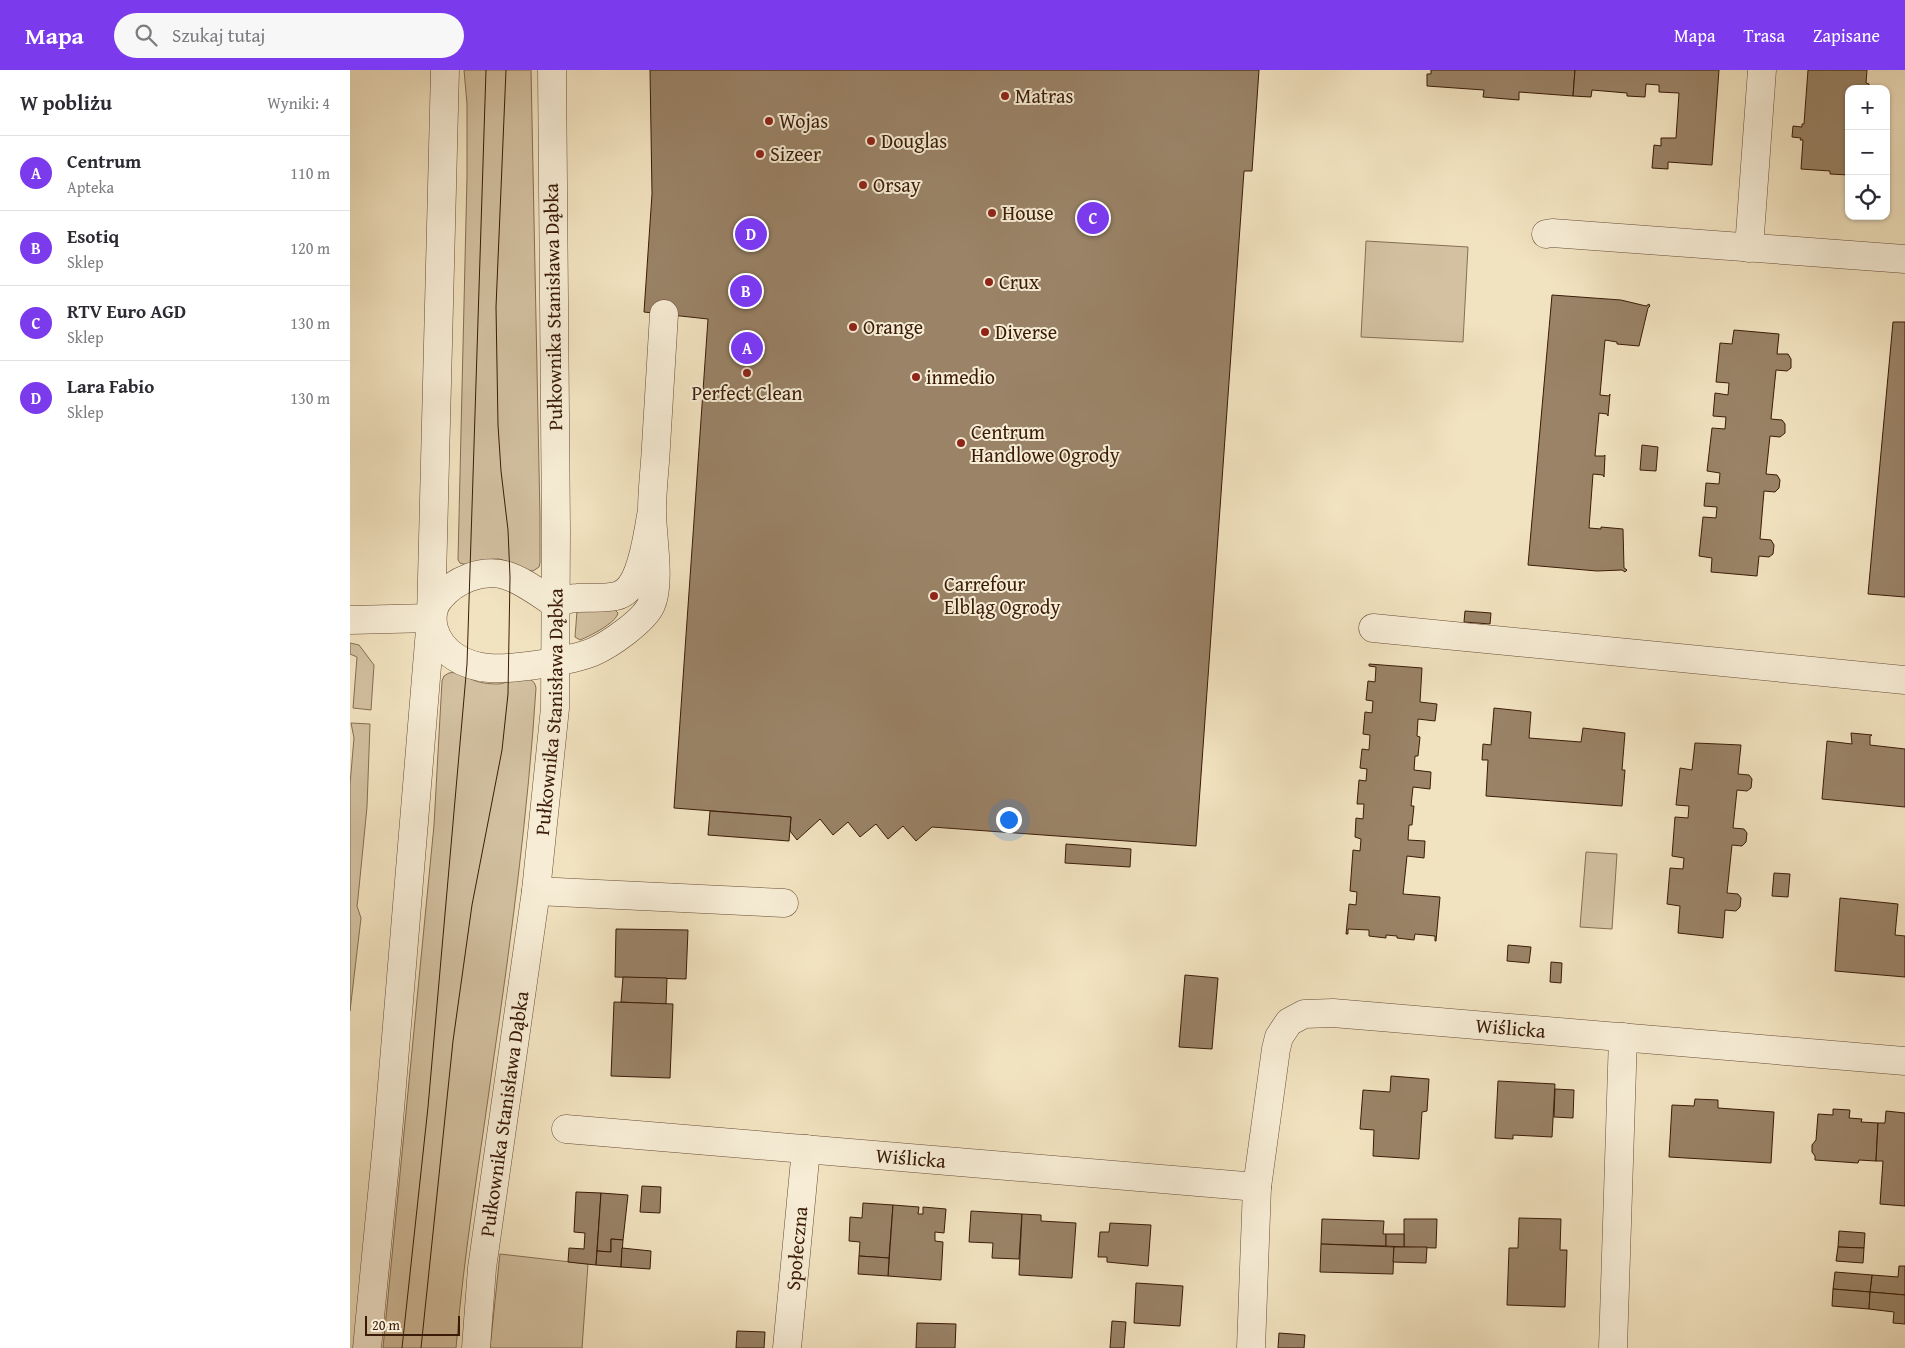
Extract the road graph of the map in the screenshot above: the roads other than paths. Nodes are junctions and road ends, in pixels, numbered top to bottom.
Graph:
1 (445, 70) edge
2 (552, 70) edge
3 (1762, 70) edge
4 (1546, 234) dead end
5 (1749, 248) junction
6 (1905, 259) edge
7 (664, 314) dead end
8 (652, 511) junction
9 (554, 603) junction
10 (431, 618) junction
11 (350, 620) edge
12 (1373, 628) dead end
13 (555, 661) junction
14 (1905, 680) edge
15 (536, 891) junction
16 (784, 903) dead end
17 (1623, 1037) junction
18 (1905, 1061) edge
19 (566, 1129) dead end
20 (806, 1149) junction
21 (1257, 1187) junction
22 (367, 1348) edge
23 (476, 1348) edge
24 (787, 1348) edge
25 (1251, 1348) edge
26 (1613, 1348) edge

1 - 10 street
2 - 9 street, Pułkownika Stanisława Dąbka
3 - 5 street
4 - 5 street
5 - 6 street
7 - 8 street
8 - 9 street
8 - 13 street
9 - 10 street
9 - 13 street, Pułkownika Stanisława Dąbka
10 - 11 street
10 - 13 street
10 - 22 street
12 - 14 street
13 - 15 street, Pułkownika Stanisława Dąbka
15 - 16 street
15 - 23 street, Pułkownika Stanisława Dąbka
17 - 18 street, Wiślicka
17 - 21 street, Wiślicka
17 - 26 street
19 - 20 street, Wiślicka
20 - 21 street, Wiślicka
20 - 24 street, Społeczna
21 - 25 street, Wiślicka

